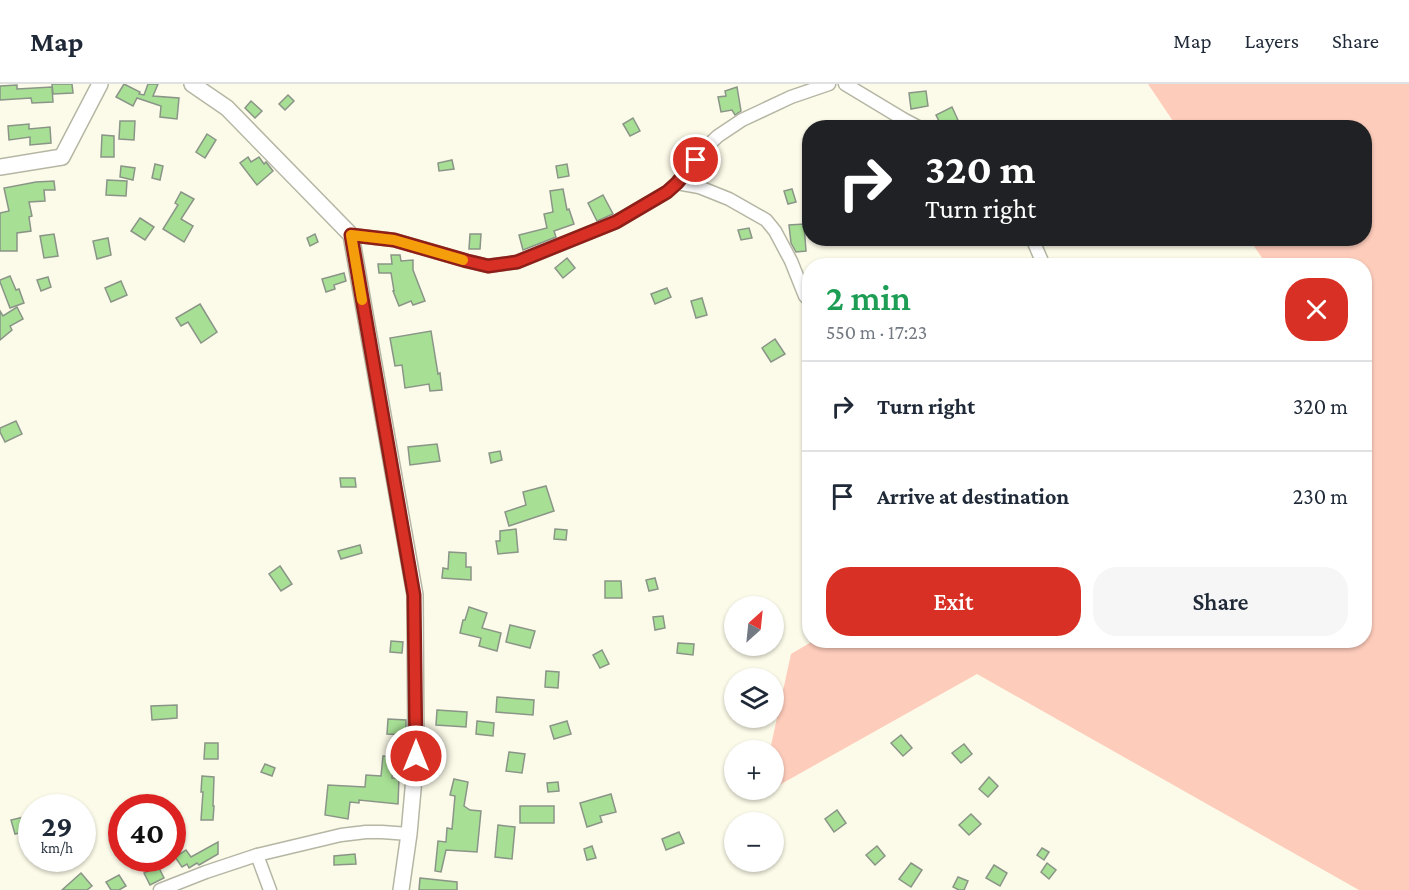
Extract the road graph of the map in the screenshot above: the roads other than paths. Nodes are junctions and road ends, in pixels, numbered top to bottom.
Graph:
1 (100, 84) edge
2 (192, 84) edge
3 (829, 84) edge
4 (845, 84) edge
5 (905, 120) edge
6 (0, 167) edge
7 (677, 183) junction
8 (351, 235) junction
9 (802, 288) edge
10 (409, 834) junction
11 (257, 855) junction
12 (160, 890) edge
13 (270, 890) edge
14 (401, 890) edge

1 - 6 street
2 - 8 street
3 - 7 street
4 - 5 street
7 - 8 street
7 - 9 street
8 - 10 street
10 - 11 street
10 - 14 street
11 - 12 street
11 - 13 street

